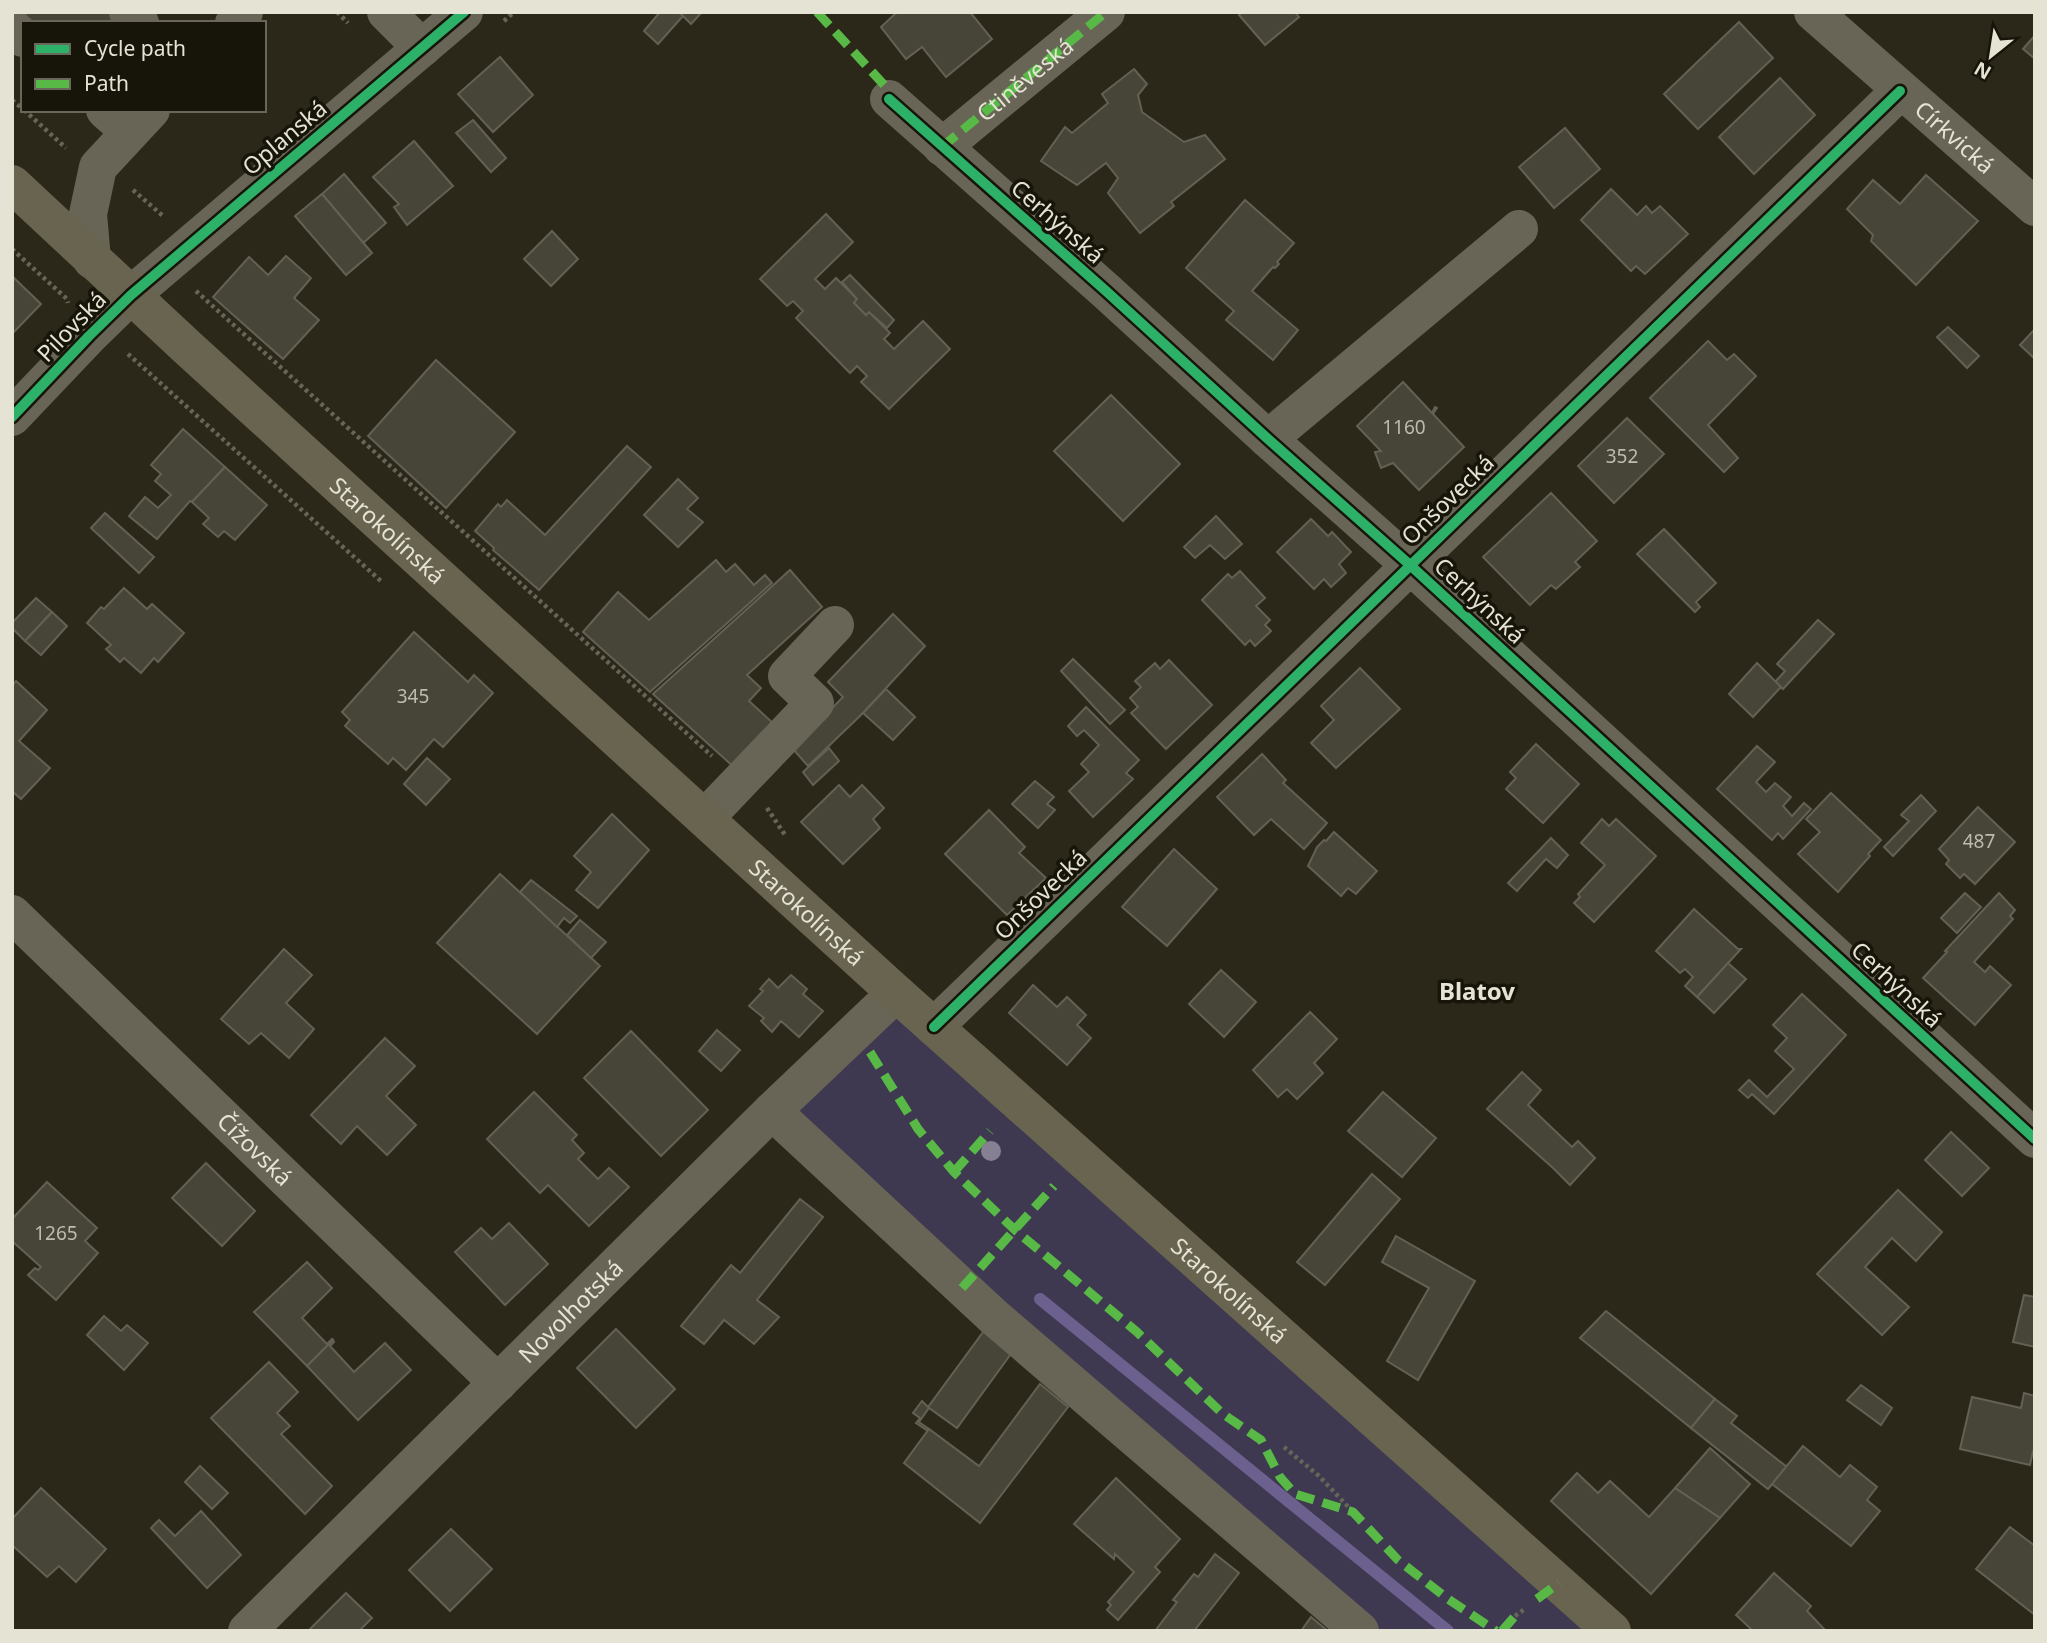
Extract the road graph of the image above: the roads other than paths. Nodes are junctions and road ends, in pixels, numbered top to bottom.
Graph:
1 (386, 12) edge
2 (464, 12) edge
3 (1106, 12) edge
4 (1813, 12) edge
5 (422, 48) junction
6 (1900, 91) junction
7 (889, 99) dead end
8 (129, 118) edge
9 (942, 146) junction
10 (12, 184) edge
11 (2035, 207) edge
12 (1519, 229) dead end
13 (92, 260) junction
14 (131, 295) junction
15 (12, 417) edge
16 (1268, 439) junction
17 (1410, 565) junction
18 (835, 625) dead end
19 (705, 818) junction
20 (12, 914) edge
21 (897, 993) junction
22 (934, 1027) junction
23 (772, 1111) junction
24 (2035, 1139) edge
25 (498, 1383) junction
26 (247, 1631) edge
27 (1360, 1631) edge
28 (1612, 1631) edge

1 - 5 street
2 - 5 street, Oplanská
3 - 9 street, Ctiněveská
4 - 6 street, Církvická
5 - 14 street, Oplanská
6 - 11 street, Církvická
6 - 17 street, Onšovecká
7 - 9 street, Cerhýnská
8 - 13 street
9 - 16 street, Cerhýnská
10 - 13 main road, Starokolínská
12 - 16 street
13 - 14 main road, Starokolínská
14 - 15 street, Pilovská
14 - 19 main road, Starokolínská
16 - 17 street, Cerhýnská
17 - 22 street, Onšovecká
17 - 24 street, Cerhýnská
18 - 19 street
19 - 21 main road, Starokolínská
20 - 25 street, Čížovská
21 - 22 main road, Starokolínská
21 - 23 street, Novolhotská
22 - 28 main road, Starokolínská
23 - 25 street, Novolhotská
23 - 27 street
25 - 26 street, Novolhotská

